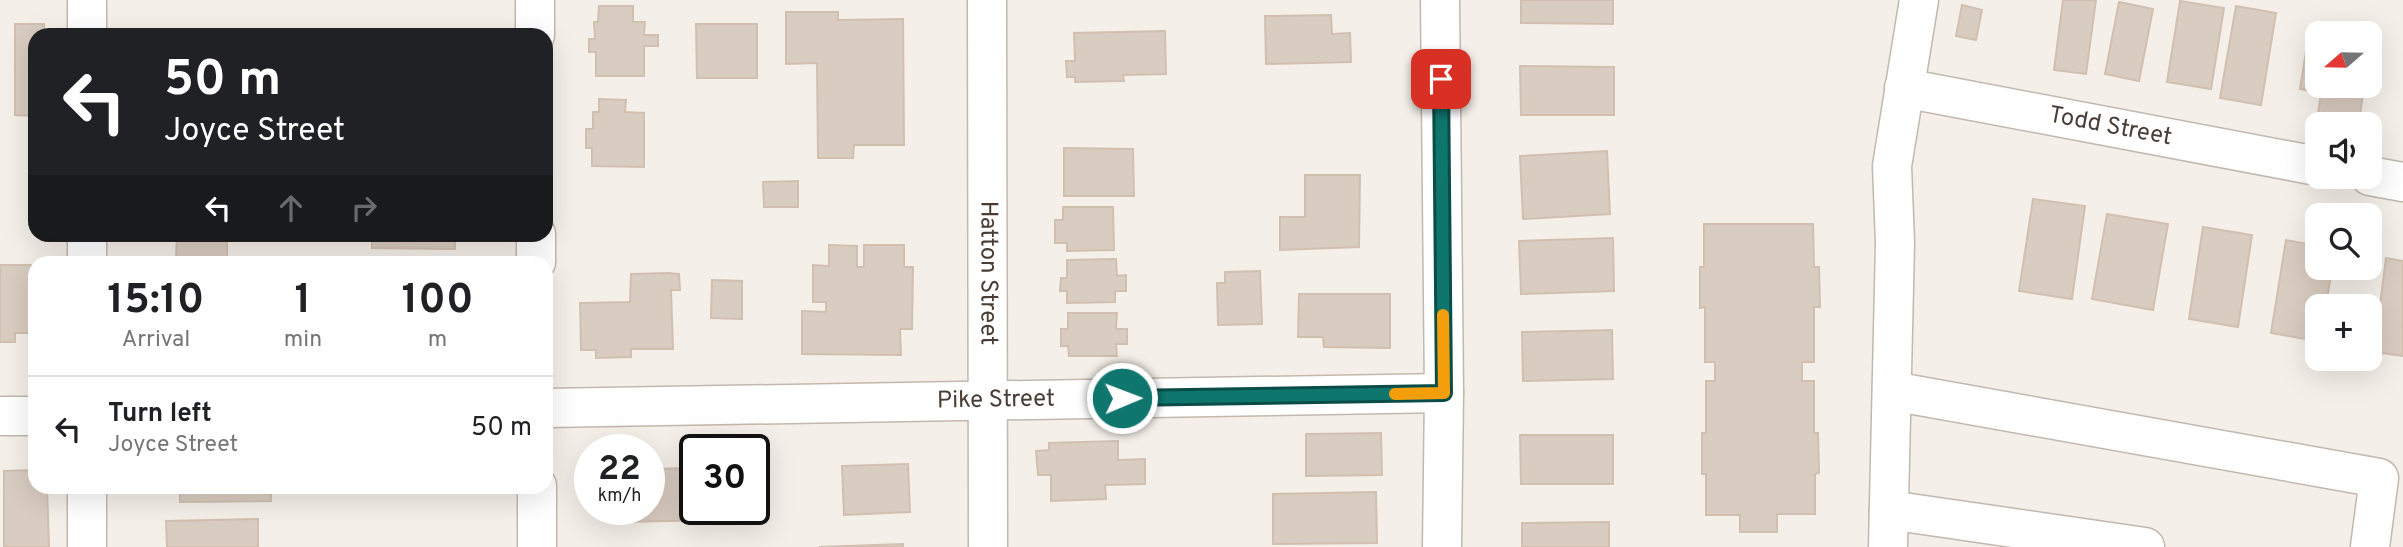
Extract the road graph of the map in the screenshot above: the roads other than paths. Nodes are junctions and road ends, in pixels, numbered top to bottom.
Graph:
1 (87, 0) edge
2 (535, 0) edge
3 (987, 0) edge
4 (1440, 0) edge
5 (1919, 0) edge
6 (87, 28) edge
7 (536, 28) edge
8 (1904, 88) junction
9 (2305, 164) edge
10 (2382, 178) edge
11 (2403, 182) edge
12 (1892, 391) junction
13 (1444, 393) junction
14 (988, 400) junction
15 (553, 408) edge
16 (0, 416) edge
17 (28, 416) edge
18 (2391, 480) edge
19 (87, 494) edge
20 (537, 494) edge
21 (1889, 528) edge
22 (87, 547) edge
23 (537, 547) edge
24 (988, 547) edge
25 (1442, 547) edge
26 (2145, 547) edge
27 (2370, 547) edge

1 - 6 street
2 - 7 street
3 - 14 street, Hatton Street
4 - 13 street
5 - 8 street
8 - 9 street, Todd Street
8 - 12 street
10 - 11 street
12 - 18 street
12 - 21 street
13 - 14 street, Pike Street
13 - 25 street
14 - 15 street, Pike Street
14 - 24 street, Hatton Street
16 - 17 street
18 - 27 street
19 - 22 street
20 - 23 street
21 - 26 street

